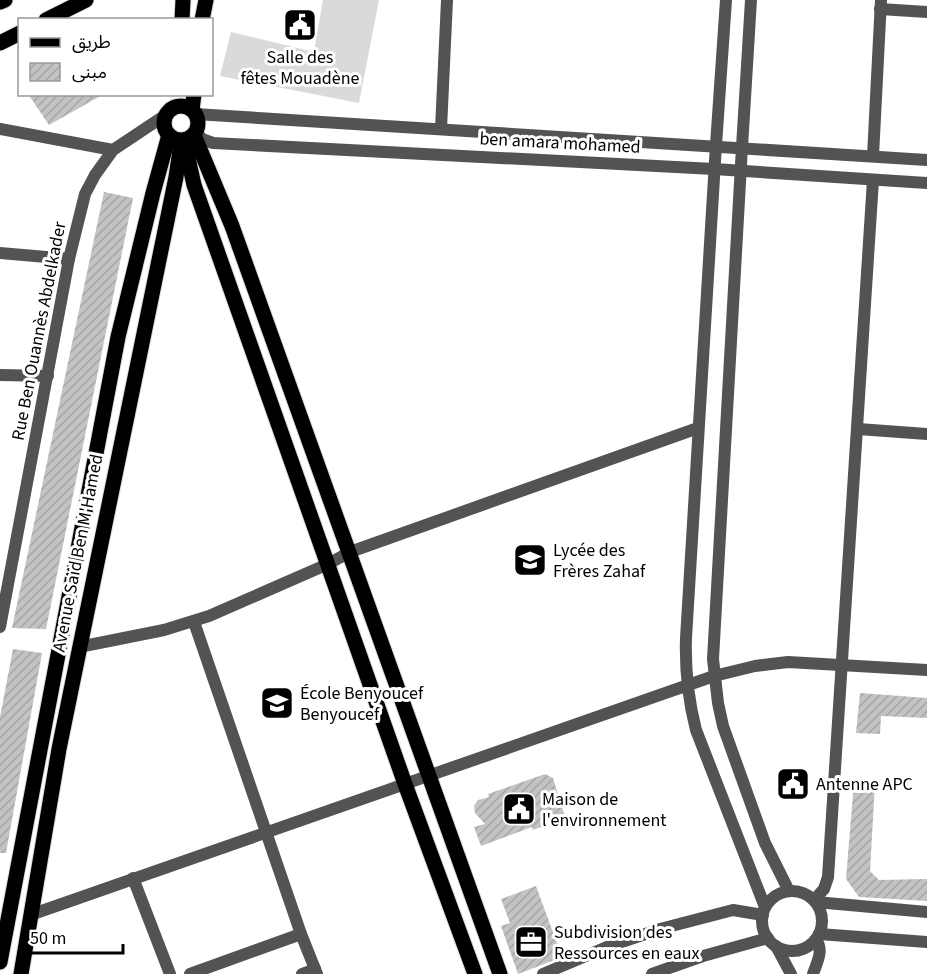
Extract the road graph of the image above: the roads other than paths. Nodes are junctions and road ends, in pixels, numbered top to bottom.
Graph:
1 (6, 0) edge
2 (86, 0) edge
3 (183, 0) edge
4 (206, 0) edge
5 (447, 0) edge
6 (726, 0) edge
7 (751, 0) edge
8 (0, 2) edge
9 (880, 4) edge
10 (927, 12) edge
11 (50, 18) edge
12 (182, 18) edge
13 (202, 18) edge
14 (18, 34) edge
15 (0, 43) edge
16 (194, 96) edge
17 (171, 106) edge
18 (194, 112) junction
19 (0, 129) edge
20 (441, 129) junction
21 (185, 137) junction
22 (716, 145) junction
23 (742, 147) junction
24 (113, 150) junction
25 (873, 156) junction
26 (927, 159) edge
27 (714, 169) junction
28 (741, 171) junction
29 (873, 180) junction
30 (927, 183) edge
31 (0, 254) edge
32 (69, 259) junction
33 (266, 320) junction
34 (244, 327) junction
35 (0, 375) edge
36 (48, 376) junction
37 (698, 428) junction
38 (858, 429) junction
39 (927, 434) edge
40 (350, 552) junction
41 (328, 564) junction
42 (194, 622) junction
43 (0, 627) edge
44 (79, 647) junction
45 (842, 664) junction
46 (927, 670) edge
47 (714, 676) junction
48 (687, 685) junction
49 (430, 776) junction
50 (405, 784) junction
51 (267, 831) junction
52 (133, 878) junction
53 (789, 891) junction
54 (815, 901) junction
55 (764, 911) junction
56 (927, 912) edge
57 (33, 914) junction
58 (301, 934) junction
59 (818, 936) junction
60 (772, 942) junction
61 (927, 942) edge
62 (0, 962) edge
63 (316, 972) edge
64 (21, 974) edge
65 (170, 974) edge
66 (190, 974) edge
67 (302, 974) edge
68 (475, 974) edge
69 (500, 974) edge
70 (543, 974) edge
71 (652, 974) edge
72 (791, 974) edge
73 (813, 974) edge

1 - 8 main road
2 - 11 main road
3 - 12 main road
4 - 13 main road
5 - 20 street
6 - 22 street
7 - 23 street
9 - 10 street
9 - 25 street
14 - 15 main road
16 - 18 main road
17 - 18 main road
17 - 21 main road
17 - 24 street, Rue Ben Ouannès Abdelkader
18 - 20 street, ben amara mohamed
18 - 21 main road
19 - 24 street
20 - 22 street, ben amara mohamed
21 - 27 street, ben amara mohamed
21 - 33 main road
21 - 34 main road
21 - 44 main road, Avenue Saïd Ben M'Hamed
21 - 62 main road, Avenue Saïd Ben M'Hamed
22 - 23 street, ben amara mohamed
22 - 27 street
23 - 25 street, ben amara mohamed
23 - 28 street
24 - 32 street, Rue Ben Ouannès Abdelkader
25 - 26 street, ben amara mohamed
27 - 28 street, ben amara mohamed
27 - 37 street
28 - 29 street, ben amara mohamed
28 - 47 street
29 - 30 street, ben amara mohamed
29 - 38 street
31 - 32 street
32 - 36 street, Rue Ben Ouannès Abdelkader
33 - 34 main road
33 - 40 main road
34 - 41 main road
35 - 36 street
36 - 43 street, Rue Ben Ouannès Abdelkader
37 - 40 street
37 - 48 street
38 - 39 street
38 - 45 street
40 - 41 street
40 - 49 main road
41 - 42 street
41 - 50 main road
42 - 44 street
42 - 51 street
44 - 57 main road, Avenue Saïd Ben M'Hamed
45 - 46 street
45 - 47 street
45 - 54 street
47 - 48 street
47 - 53 street
48 - 49 street
48 - 55 street
49 - 50 street
49 - 69 main road
50 - 51 street
50 - 68 main road
51 - 52 street
51 - 58 street
52 - 57 street
52 - 65 street
53 - 54 street
53 - 55 street
54 - 56 street
54 - 59 street
55 - 60 street
55 - 70 street
57 - 64 main road, Avenue Saïd Ben M'Hamed
58 - 63 street
58 - 66 street
59 - 60 street
59 - 61 street
59 - 73 street
60 - 71 street
60 - 72 street
63 - 67 street

